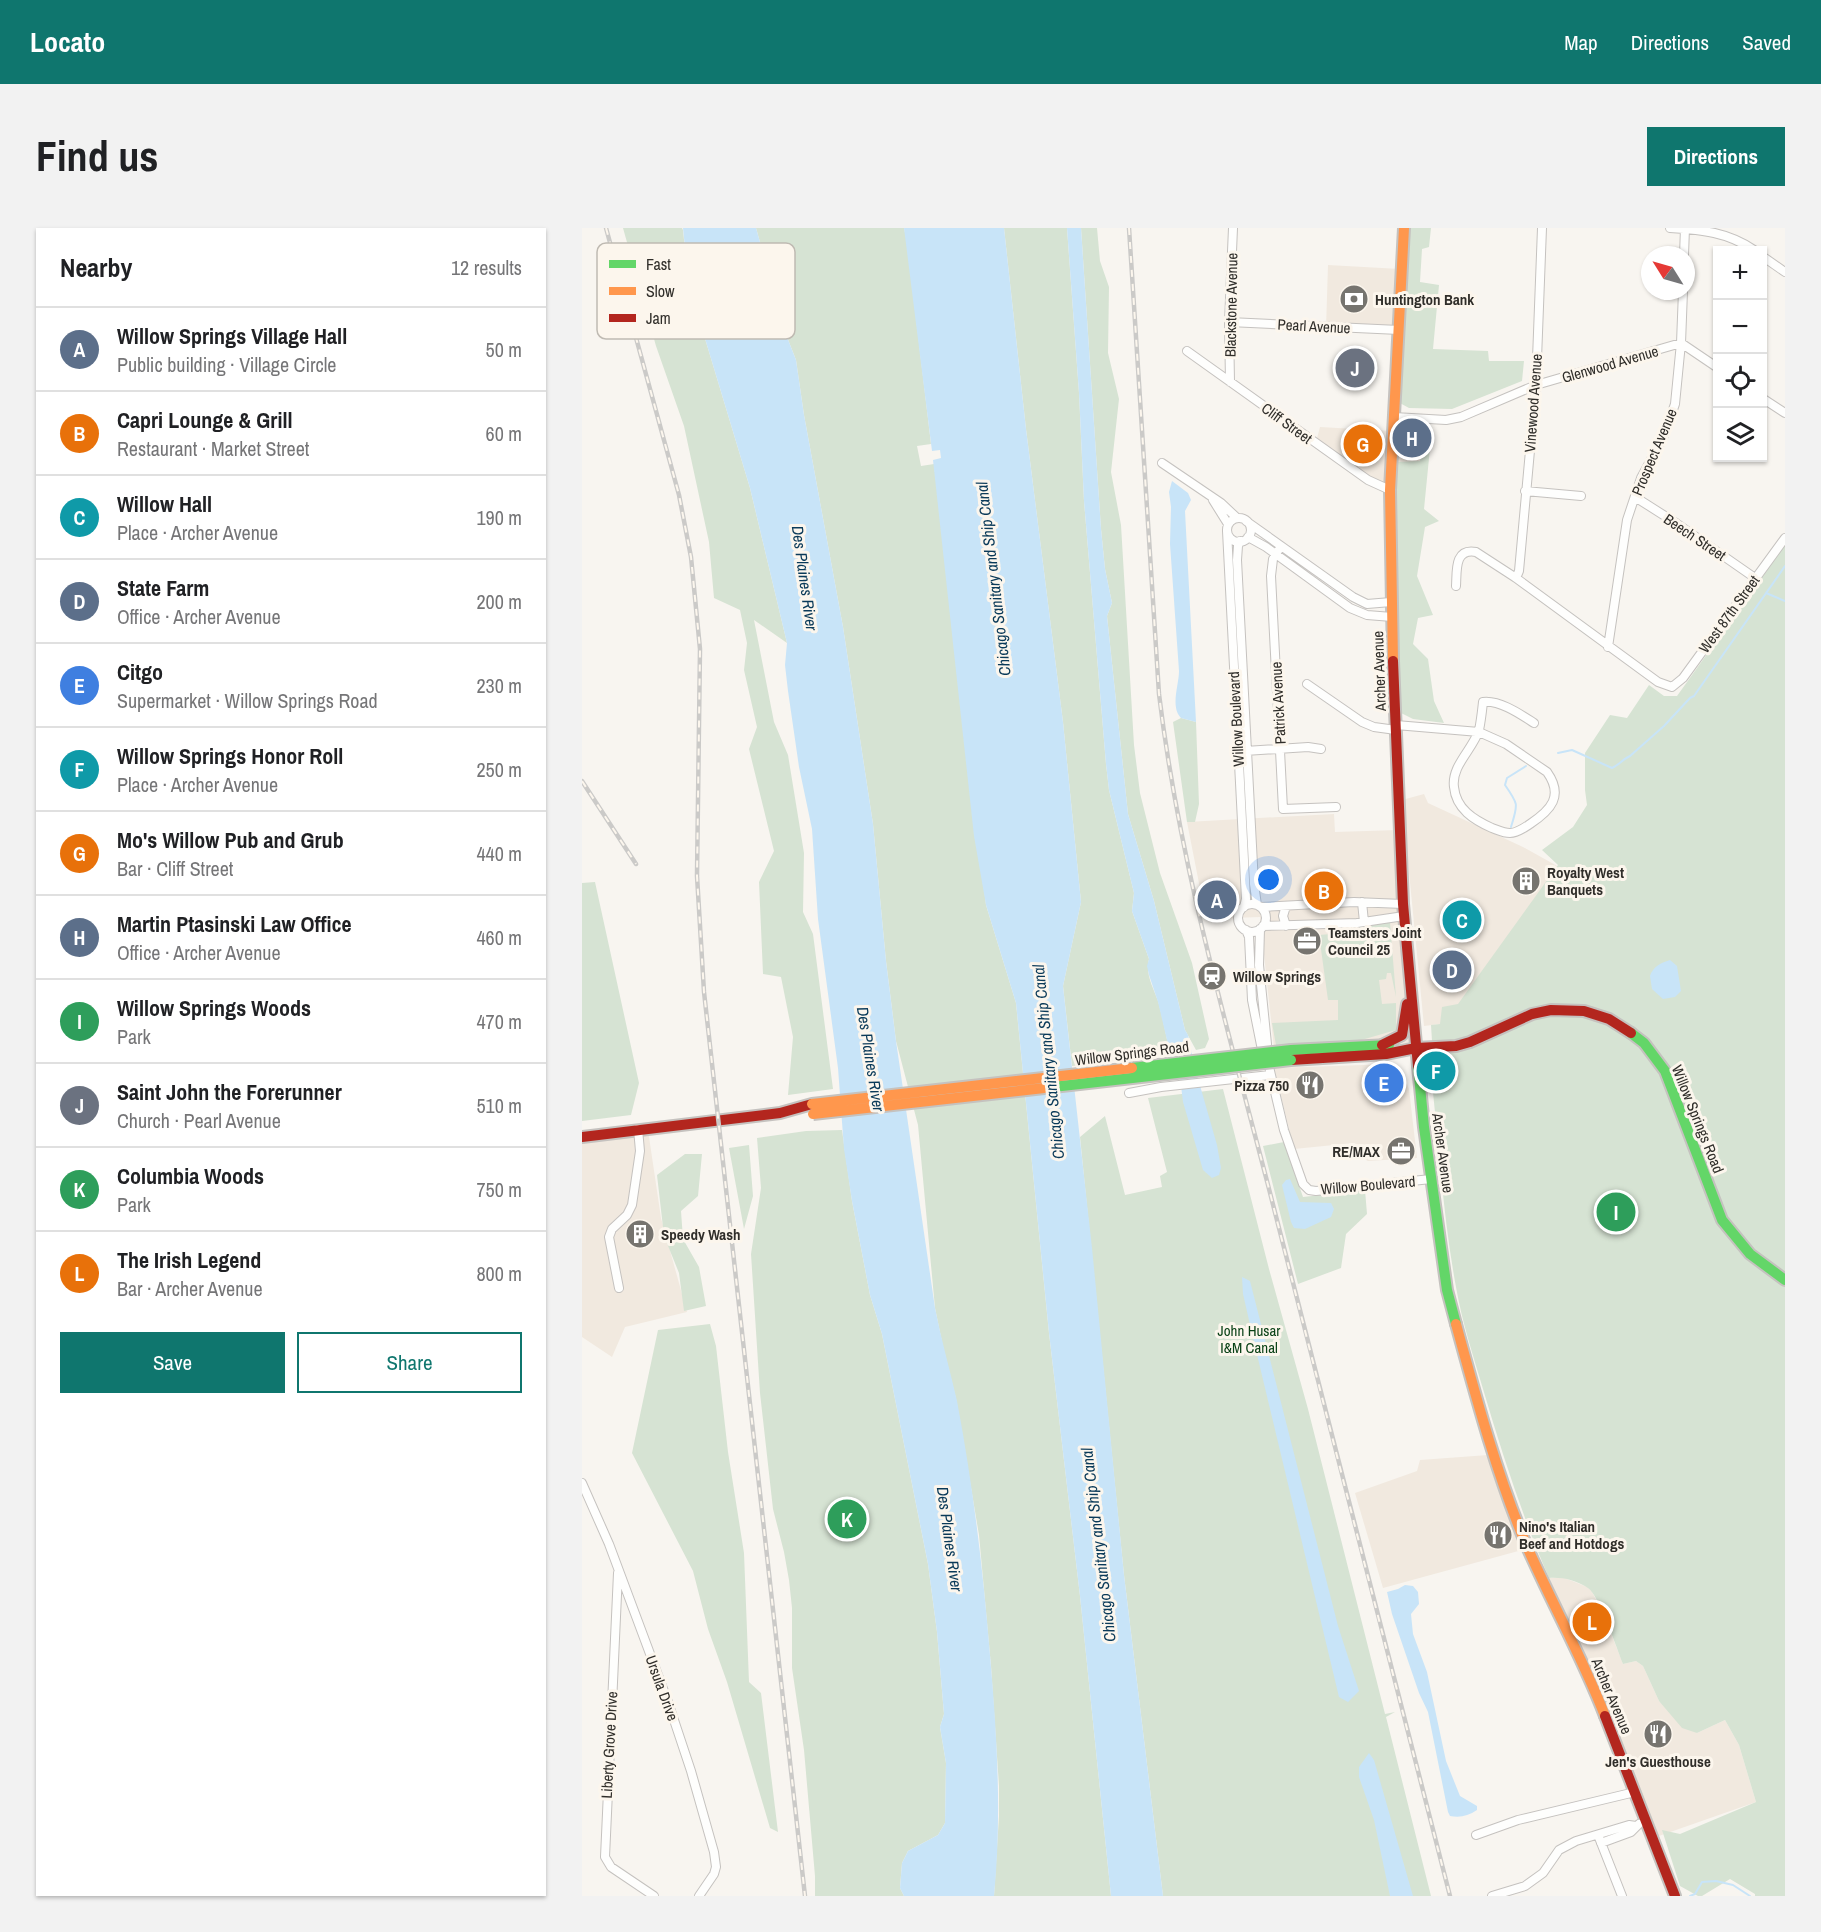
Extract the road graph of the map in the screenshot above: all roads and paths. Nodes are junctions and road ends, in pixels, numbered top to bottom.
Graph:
1 (1233, 228) edge
2 (1404, 228) edge
3 (1542, 228) edge
4 (1670, 228) edge
5 (1685, 228) edge
6 (1684, 246) edge
7 (1747, 246) edge
8 (1767, 259) edge
9 (1785, 270) edge
10 (1683, 300) edge
11 (1229, 322) junction
12 (1399, 330) junction
13 (1681, 343) junction
14 (1187, 351) dead end
15 (1713, 365) edge
16 (1230, 382) junction
17 (1536, 385) junction
18 (1767, 401) edge
19 (1785, 413) edge
20 (1394, 417) junction
21 (1162, 463) dead end
22 (1390, 490) junction
23 (1525, 491) junction
24 (1581, 496) dead end
25 (1635, 497) junction
26 (1212, 499) junction
27 (1242, 519) junction
28 (1228, 528) junction
29 (1785, 538) edge
30 (1244, 539) junction
31 (1281, 546) junction
32 (1276, 554) junction
33 (1516, 578) junction
34 (1755, 578) junction
35 (1456, 586) dead end
36 (1391, 602) junction
37 (1392, 617) junction
38 (1608, 647) junction
39 (1307, 684) dead end
40 (1534, 723) dead end
41 (1396, 728) junction
42 (1479, 732) junction
43 (1281, 749) junction
44 (1321, 749) dead end
45 (1248, 750) junction
46 (1238, 751) junction
47 (1336, 807) dead end
48 (1362, 902) junction
49 (1403, 904) junction
50 (1259, 906) junction
51 (1286, 906) junction
52 (1244, 907) junction
53 (1404, 916) junction
54 (1364, 922) junction
55 (1286, 926) junction
56 (1261, 928) junction
57 (1246, 930) junction
58 (1410, 989) junction
59 (1382, 1045) junction
60 (1416, 1048) junction
61 (1265, 1050) junction
62 (1291, 1055) junction
63 (1269, 1075) junction
64 (1129, 1093) dead end
65 (638, 1129) junction
66 (582, 1137) edge
67 (1431, 1179) junction
68 (1785, 1280) edge
69 (619, 1288) dead end
70 (582, 1483) edge
71 (618, 1569) junction
72 (1635, 1792) junction
73 (1647, 1821) junction
74 (1476, 1835) dead end
75 (1599, 1839) junction
76 (654, 1896) edge
77 (699, 1896) edge
78 (1492, 1896) edge
79 (1622, 1896) edge
80 (1675, 1896) edge

1 - 11 street, Blackstone Avenue
2 - 12 main road, Archer Avenue
3 - 17 street, Vinewood Avenue
4 - 5 street
5 - 6 street
5 - 7 street
8 - 9 street
10 - 13 street, Prospect Avenue
11 - 12 street, Pearl Avenue
11 - 16 street, Blackstone Avenue
12 - 20 main road, Archer Avenue
13 - 15 street
13 - 17 street, Glenwood Avenue
13 - 25 street, Prospect Avenue
14 - 16 street, Cliff Street
16 - 22 street, Cliff Street
17 - 20 street, Glenwood Avenue
17 - 23 street, Vinewood Avenue
18 - 19 street
20 - 22 main road, Archer Avenue
21 - 26 street
22 - 36 main road, Archer Avenue
23 - 24 street
23 - 33 street, Vinewood Avenue
25 - 34 street, Beech Street
25 - 38 street, Prospect Avenue
26 - 27 street
26 - 28 street
27 - 28 street
27 - 30 street, Willow Boulevard
27 - 31 street
28 - 30 street
28 - 46 street, Willow Boulevard
29 - 34 street, West 87th Street
30 - 32 street
30 - 45 street, Willow Boulevard
31 - 32 street, Patrick Avenue
31 - 36 street
32 - 37 street
32 - 43 street, Patrick Avenue
33 - 35 street
33 - 38 street
34 - 38 street, West 87th Street
36 - 37 main road, Archer Avenue
37 - 41 main road, Archer Avenue
39 - 41 street
40 - 42 street
41 - 42 street
41 - 49 main road, Archer Avenue
42 - 42 street
43 - 44 street
43 - 45 street
43 - 47 street, Patrick Avenue
45 - 46 street
45 - 50 street, Willow Boulevard
46 - 52 street, Willow Boulevard
48 - 49 street
48 - 51 street
48 - 54 street
49 - 53 main road, Archer Avenue
50 - 51 street
50 - 52 street
50 - 56 street
51 - 55 street
52 - 57 street
53 - 54 street
53 - 58 main road, Archer Avenue
54 - 55 street
55 - 56 street
56 - 57 street
56 - 61 street, Willow Boulevard
57 - 61 street, Willow Boulevard
58 - 59 main road
58 - 60 main road, Archer Avenue
59 - 60 main road, Willow Springs Road
59 - 62 main road, Willow Springs Road
60 - 62 main road, Willow Springs Road
60 - 67 main road, Archer Avenue
60 - 68 main road, Willow Springs Road
61 - 63 street, Willow Boulevard
62 - 65 main road, Willow Springs Road, bridge
63 - 64 street
63 - 67 street, Willow Boulevard
65 - 66 main road, Willow Springs Road
65 - 69 street
67 - 72 main road, Archer Avenue
70 - 71 street, Ursula Drive
71 - 76 street, Liberty Grove Drive
71 - 77 street, Ursula Drive
72 - 73 main road, Archer Avenue
72 - 74 street
73 - 75 street
73 - 80 main road, Archer Avenue
75 - 78 street
75 - 79 street

